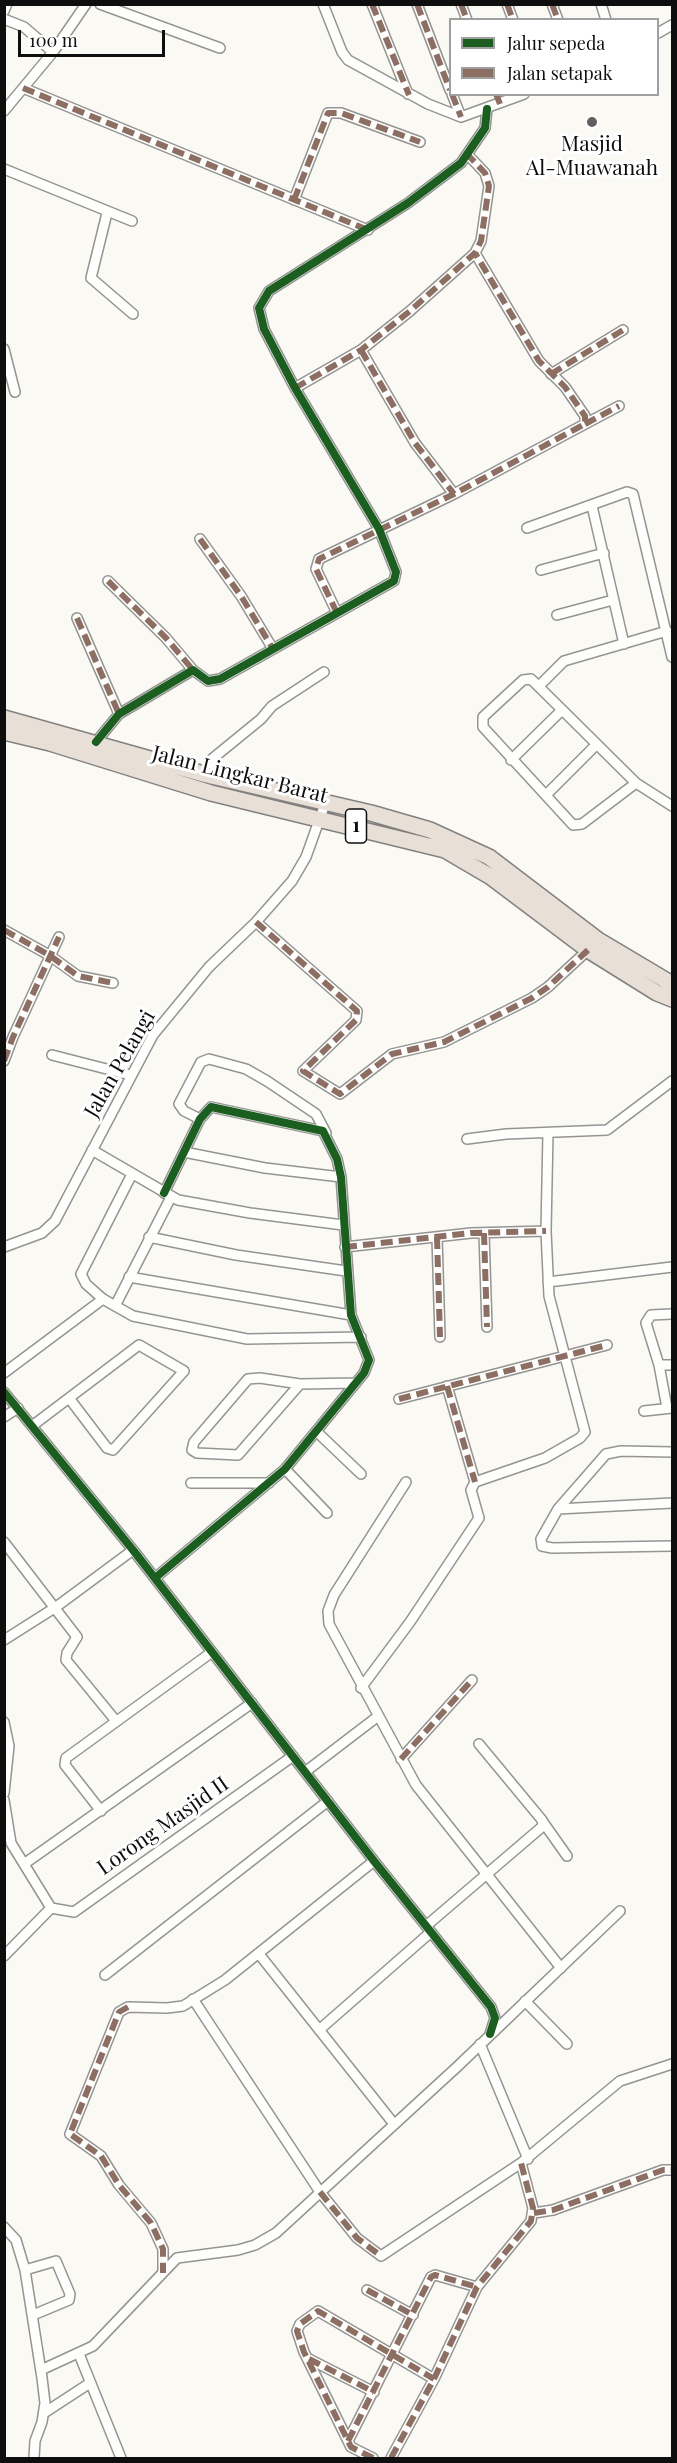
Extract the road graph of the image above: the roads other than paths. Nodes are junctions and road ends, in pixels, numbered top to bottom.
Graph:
1 (7, 4) edge
2 (86, 4) edge
3 (100, 4) edge
4 (323, 4) edge
5 (372, 4) edge
6 (417, 4) edge
7 (4, 11) edge
8 (4, 19) edge
9 (219, 48) dead end
10 (53, 52) junction
11 (449, 87) edge
12 (23, 88) junction
13 (409, 95) junction
14 (453, 96) edge
15 (497, 96) edge
16 (519, 96) edge
17 (500, 104) junction
18 (488, 109) junction
19 (4, 111) edge
20 (461, 117) junction
21 (420, 142) dead end
22 (468, 154) junction
23 (4, 169) edge
24 (294, 200) junction
25 (107, 213) junction
26 (132, 221) dead end
27 (368, 230) junction
28 (475, 253) junction
29 (133, 314) dead end
30 (623, 330) dead end
31 (4, 349) edge
32 (361, 350) junction
33 (7, 371) edge
34 (551, 374) junction
35 (295, 388) junction
36 (15, 392) dead end
37 (619, 406) dead end
38 (585, 424) junction
39 (454, 494) junction
40 (592, 506) junction
41 (527, 528) dead end
42 (379, 530) junction
43 (200, 539) dead end
44 (604, 553) junction
45 (541, 570) dead end
46 (108, 580) dead end
47 (613, 600) junction
48 (337, 613) junction
49 (557, 615) dead end
50 (77, 618) dead end
51 (667, 631) junction
52 (624, 644) junction
53 (273, 649) junction
54 (672, 657) edge
55 (193, 670) junction
56 (324, 672) dead end
57 (540, 685) junction
58 (562, 710) junction
59 (119, 714) junction
60 (4, 718) edge
61 (4, 732) edge
62 (96, 742) junction
63 (596, 745) junction
64 (511, 760) junction
65 (205, 775) junction
66 (636, 783) junction
67 (546, 795) junction
68 (672, 806) edge
69 (323, 811) junction
70 (256, 922) junction
71 (4, 930) edge
72 (59, 937) dead end
73 (588, 950) junction
74 (49, 955) junction
75 (113, 982) dead end
76 (672, 984) edge
77 (672, 999) edge
78 (52, 1055) dead end
79 (4, 1061) edge
80 (130, 1075) junction
81 (672, 1081) edge
82 (201, 1119) junction
83 (326, 1133) junction
84 (548, 1133) junction
85 (467, 1139) dead end
86 (92, 1150) junction
87 (184, 1152) junction
88 (132, 1174) junction
89 (341, 1177) junction
90 (167, 1195) junction
91 (343, 1225) junction
92 (546, 1231) junction
93 (484, 1233) junction
94 (437, 1237) junction
95 (149, 1238) junction
96 (4, 1247) edge
97 (345, 1247) junction
98 (672, 1267) edge
99 (346, 1271) junction
100 (129, 1277) junction
101 (548, 1282) junction
102 (103, 1299) junction
103 (115, 1306) junction
104 (672, 1314) edge
105 (351, 1315) junction
106 (487, 1327) dead end
107 (361, 1337) junction
108 (440, 1337) dead end
109 (606, 1345) dead end
110 (564, 1357) junction
111 (659, 1365) junction
112 (672, 1365) edge
113 (4, 1373) edge
114 (356, 1383) junction
115 (300, 1384) junction
116 (447, 1386) junction
117 (4, 1392) edge
118 (69, 1398) junction
119 (399, 1399) dead end
120 (18, 1408) junction
121 (670, 1408) edge
122 (644, 1411) dead end
123 (4, 1417) edge
124 (32, 1426) junction
125 (317, 1432) junction
126 (672, 1452) edge
127 (285, 1469) junction
128 (361, 1474) dead end
129 (406, 1482) dead end
130 (475, 1482) junction
131 (191, 1483) dead end
132 (269, 1483) junction
133 (672, 1503) edge
134 (558, 1509) junction
135 (327, 1513) dead end
136 (4, 1542) edge
137 (672, 1546) edge
138 (133, 1550) junction
139 (155, 1578) junction
140 (56, 1607) junction
141 (4, 1640) edge
142 (212, 1652) junction
143 (472, 1680) dead end
144 (361, 1688) junction
145 (252, 1703) junction
146 (376, 1717) junction
147 (116, 1721) junction
148 (4, 1722) edge
149 (478, 1744) dead end
150 (7, 1748) edge
151 (293, 1756) junction
152 (401, 1759) junction
153 (305, 1772) junction
154 (4, 1793) edge
155 (4, 1800) edge
156 (328, 1801) junction
157 (100, 1811) junction
158 (543, 1822) junction
159 (8, 1845) edge
160 (567, 1856) dead end
161 (374, 1861) junction
162 (24, 1864) junction
163 (485, 1874) junction
164 (51, 1908) junction
165 (620, 1911) dead end
166 (429, 1929) junction
167 (259, 1954) junction
168 (4, 1956) edge
169 (561, 1968) junction
170 (105, 1975) dead end
171 (193, 1999) junction
172 (525, 2001) junction
173 (319, 2030) junction
174 (490, 2034) junction
175 (480, 2044) junction
176 (567, 2044) dead end
177 (672, 2064) edge
178 (394, 2124) junction
179 (525, 2161) junction
180 (672, 2170) edge
181 (320, 2192) junction
182 (534, 2213) junction
183 (4, 2227) edge
184 (25, 2270) junction
185 (163, 2273) junction
186 (477, 2287) junction
187 (367, 2290) dead end
188 (33, 2315) junction
189 (412, 2315) junction
190 (78, 2354) junction
191 (393, 2355) junction
192 (309, 2359) junction
193 (41, 2370) junction
194 (434, 2379) junction
195 (90, 2383) junction
196 (374, 2392) junction
197 (44, 2413) junction
198 (348, 2441) junction
199 (34, 2458) edge
200 (121, 2458) edge
201 (373, 2458) edge
202 (391, 2458) edge

1 - 7 street
2 - 10 street
3 - 9 street
4 - 13 street
5 - 13 street
6 - 11 street
8 - 10 street
10 - 12 street
12 - 19 street
12 - 24 street
13 - 20 street
14 - 20 street
15 - 17 street
16 - 17 street
17 - 18 street
18 - 20 street
18 - 22 street
21 - 24 street
22 - 27 street
22 - 28 street
23 - 25 street
24 - 27 street
25 - 26 street
25 - 29 street
27 - 35 street
28 - 32 street
28 - 34 street
30 - 34 street
31 - 33 street
32 - 35 street
32 - 39 street
33 - 36 street
34 - 38 street
35 - 42 street
37 - 38 street
38 - 39 street
39 - 42 street
40 - 41 street
40 - 44 street
40 - 51 street
42 - 48 street
42 - 48 street
43 - 53 street
44 - 45 street
44 - 47 street
46 - 55 street
47 - 49 street
47 - 52 street
48 - 53 street
50 - 59 street
51 - 52 street
51 - 54 street
52 - 57 street
53 - 55 street
55 - 59 street
56 - 65 street
57 - 58 street
57 - 64 street
58 - 63 street
58 - 64 street
59 - 62 street
60 - 62 highway, Jalan Lingkar Barat / 1
61 - 69 highway, Jalan Lingkar Barat / 1
62 - 65 highway, Jalan Lingkar Barat / 1
63 - 66 street
63 - 67 street
64 - 67 street
65 - 69 highway, Jalan Lingkar Barat / 1
66 - 67 street
66 - 68 street
69 - 70 street, Jalan Pelangi
69 - 73 highway, Jalan Lingkar Barat / 1
69 - 76 highway, Jalan Lingkar Barat / 1
70 - 73 street
70 - 80 street, Jalan Pelangi
71 - 74 street
72 - 74 street
73 - 77 highway, Jalan Lingkar Barat / 1
74 - 75 street
74 - 79 street
78 - 80 street
80 - 86 street, Jalan Pelangi
81 - 84 street
82 - 83 street
82 - 83 street
82 - 87 street
83 - 89 street
84 - 85 street
84 - 92 street
86 - 88 street
86 - 96 street, Jalan Pelangi
87 - 89 street
87 - 90 street
88 - 90 street
88 - 102 street
89 - 91 street
90 - 91 street
90 - 95 street
91 - 97 street
92 - 93 street
92 - 101 street
93 - 94 street
93 - 106 street
94 - 97 street
94 - 108 street
95 - 99 street
95 - 100 street
97 - 99 street
98 - 101 street
99 - 105 street
100 - 103 street
100 - 105 street
101 - 110 street
102 - 103 street
102 - 113 street
103 - 107 street
104 - 111 street
105 - 107 street
107 - 114 street
109 - 110 street
110 - 116 street
110 - 130 street
111 - 112 street
111 - 121 street
114 - 115 street
114 - 125 street
115 - 115 street
116 - 119 street
116 - 130 street
117 - 120 street
118 - 118 street
118 - 124 street
120 - 123 street
120 - 124 street
121 - 122 street
124 - 138 street
125 - 127 street
125 - 128 street
126 - 134 street
127 - 132 street
127 - 135 street
129 - 144 street
130 - 144 street
131 - 132 street
132 - 139 street
133 - 134 street
134 - 137 street
136 - 140 street
138 - 139 street
138 - 140 street
139 - 142 street
140 - 141 street
140 - 147 street
142 - 145 street
142 - 147 street
143 - 152 street
144 - 146 street
145 - 151 street
145 - 157 street
146 - 152 street
146 - 153 street
147 - 157 street
148 - 150 street
149 - 158 street
150 - 154 street
151 - 153 street
151 - 164 street, Lorong Masjid II
152 - 163 street
153 - 156 street
155 - 159 street
156 - 161 street
156 - 170 street
157 - 162 street
158 - 160 street
158 - 163 street
159 - 162 street
161 - 166 street
161 - 167 street
162 - 164 street
163 - 166 street
163 - 169 street
164 - 168 street
165 - 169 street
166 - 173 street
166 - 174 street
167 - 171 street
167 - 173 street
169 - 172 street
171 - 181 street
171 - 185 street
172 - 174 street
172 - 176 street
173 - 178 street
174 - 175 street
175 - 178 street
175 - 179 street
177 - 179 street
178 - 181 street
179 - 181 street
179 - 182 street
180 - 182 street
181 - 185 street
182 - 186 street
183 - 184 street
184 - 188 street
184 - 188 street
185 - 190 street
186 - 189 street
186 - 194 street
187 - 189 street
188 - 193 street
189 - 191 street
190 - 193 street
190 - 195 street
191 - 192 street
191 - 194 street
191 - 196 street
192 - 196 street
192 - 198 street
193 - 197 street
194 - 202 street
195 - 197 street
195 - 200 street
196 - 198 street
197 - 199 street
198 - 201 street

